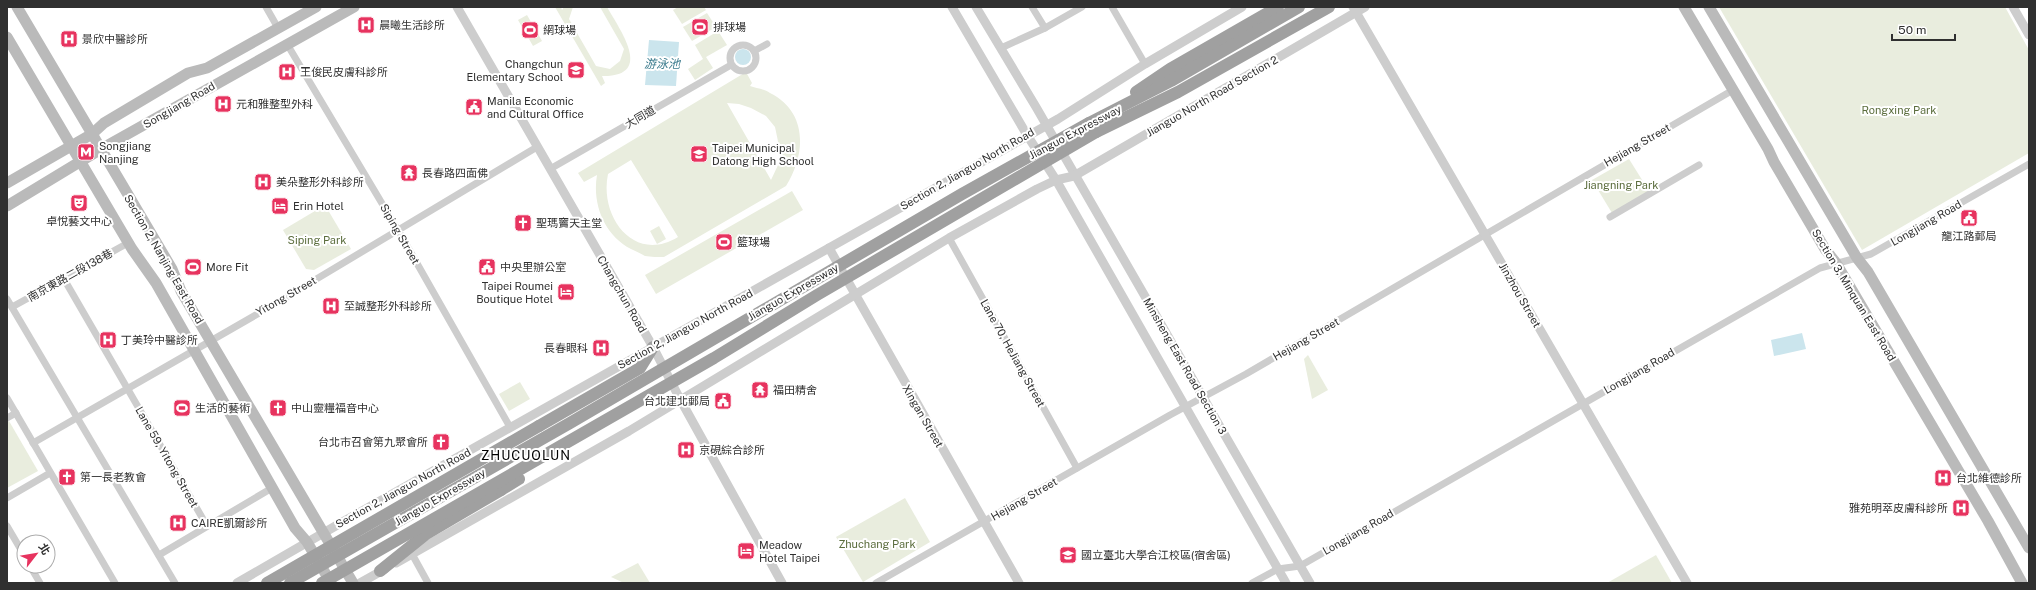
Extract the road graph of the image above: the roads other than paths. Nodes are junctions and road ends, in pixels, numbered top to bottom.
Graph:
1 (17, 7) edge
2 (266, 7) edge
3 (316, 7) edge
4 (354, 7) edge
5 (457, 7) edge
6 (952, 7) edge
7 (976, 7) edge
8 (1032, 7) edge
9 (1082, 7) edge
10 (1112, 7) edge
11 (1278, 7) edge
12 (1299, 7) edge
13 (1314, 7) edge
14 (1329, 7) edge
15 (1365, 7) edge
16 (1684, 7) edge
17 (1709, 7) edge
18 (2013, 7) edge
19 (1235, 8) edge
20 (1354, 10) edge
21 (278, 28) junction
22 (1045, 28) junction
23 (2029, 35) edge
24 (7, 37) edge
25 (288, 44) junction
26 (767, 44) dead end
27 (1001, 48) junction
28 (754, 51) junction
29 (1145, 64) junction
30 (731, 65) junction
31 (1733, 90) junction
32 (1046, 125) junction
33 (1093, 128) junction
34 (92, 134) junction
35 (1026, 135) junction
36 (71, 146) junction
37 (537, 147) junction
38 (101, 149) junction
39 (81, 161) junction
40 (2029, 164) edge
41 (1699, 165) dead end
42 (550, 169) junction
43 (1074, 176) junction
44 (1056, 180) junction
45 (7, 182) edge
46 (7, 206) edge
47 (1610, 217) dead end
48 (398, 230) junction
49 (1485, 235) junction
50 (949, 238) junction
51 (128, 243) junction
52 (829, 248) junction
53 (1857, 258) junction
54 (1836, 263) junction
55 (64, 279) junction
56 (854, 294) junction
57 (7, 299) edge
58 (12, 307) junction
59 (211, 340) junction
60 (653, 347) junction
61 (194, 349) junction
62 (714, 358) junction
63 (127, 388) junction
64 (7, 398) edge
65 (680, 399) junction
66 (1203, 399) junction
67 (1583, 403) junction
68 (1185, 407) junction
69 (16, 413) junction
70 (77, 417) junction
71 (7, 418) edge
72 (510, 427) junction
73 (33, 443) junction
74 (1077, 468) junction
75 (50, 473) junction
76 (272, 488) junction
77 (7, 498) edge
78 (983, 522) junction
79 (7, 526) edge
80 (207, 526) junction
81 (324, 532) junction
82 (16, 541) edge
83 (307, 542) junction
84 (2029, 548) edge
85 (412, 554) junction
86 (159, 555) junction
87 (1300, 566) junction
88 (1278, 569) junction
89 (380, 571) junction
90 (35, 574) edge
91 (40, 583) edge
92 (115, 583) edge
93 (175, 583) edge
94 (237, 583) edge
95 (267, 583) edge
96 (290, 583) edge
97 (322, 583) edge
98 (331, 583) edge
99 (353, 583) edge
100 (360, 583) edge
101 (428, 583) edge
102 (782, 583) edge
103 (876, 583) edge
104 (1019, 583) edge
105 (1252, 583) edge
106 (1286, 583) edge
107 (1310, 583) edge
108 (1687, 583) edge
109 (2022, 583) edge

1 - 34 main road, Section 2, Nanjing East Road
2 - 21 street
3 - 21 main road, Songjiang Road
4 - 25 main road, Songjiang Road
5 - 37 street, Changchun Road
6 - 35 street, Minsheng East Road Section 3
7 - 27 street, Minsheng East Road Section 3
8 - 22 street
9 - 22 street
10 - 29 street
11 - 33 highway
12 - 33 highway, Jianguo Expressway
13 - 33 highway, Jianguo Expressway
14 - 33 highway
15 - 20 street, Jianguo North Road Section 2
16 - 31 main road, Section 3, Minquan East Road
17 - 53 main road, Section 3, Minquan East Road
18 - 23 street
19 - 29 street
20 - 43 street, Jianguo North Road Section 2
20 - 49 street, Jinzhou Street
21 - 34 main road, Songjiang Road
22 - 27 street
24 - 36 main road, Section 2, Nanjing East Road
25 - 38 main road, Songjiang Road
25 - 48 street, Siping Street
26 - 28 street
27 - 32 street, Minsheng East Road Section 3
28 - 30 street
28 - 30 street
29 - 32 street
30 - 42 street, 大同道
31 - 49 street, Hejiang Street
31 - 54 main road, Section 3, Minquan East Road
32 - 35 street, Section 2, Jianguo North Road
32 - 43 street, Minsheng East Road Section 3
33 - 62 highway, Jianguo Expressway, bridge
33 - 96 highway, Jianguo Expressway, bridge
34 - 36 main road, Songjiang Road
34 - 38 main road, Section 2, Nanjing East Road
35 - 44 street, Minsheng East Road Section 3
35 - 52 street, Section 2, Jianguo North Road
36 - 39 main road, Section 2, Nanjing East Road
36 - 45 main road, Songjiang Road
37 - 42 street, Changchun Road
37 - 48 street, Yitong Street
38 - 39 main road, Songjiang Road
38 - 59 main road, Section 2, Nanjing East Road
39 - 46 main road, Songjiang Road
39 - 51 main road, Section 2, Nanjing East Road
40 - 53 street, Longjiang Road
41 - 47 street
42 - 60 street, Changchun Road
43 - 44 street, Jianguo North Road Section 2
43 - 66 street, Minsheng East Road Section 3
44 - 50 street
44 - 68 street, Minsheng East Road Section 3
48 - 59 street, Yitong Street
48 - 72 street, Siping Street
49 - 66 street, Hejiang Street
49 - 67 street, Jinzhou Street
50 - 56 street
50 - 74 street, Lane 70, HeJiang Street
51 - 55 street, 南京東路二段138巷
51 - 61 main road, Section 2, Nanjing East Road
52 - 56 street, Xingan Street
52 - 60 street, Section 2, Jianguo North Road
53 - 54 street, Longjiang Road
53 - 84 main road, Section 3, Minquan East Road
54 - 67 street, Longjiang Road
54 - 109 main road, Section 3, Minquan East Road
55 - 58 street, 南京東路二段138巷
55 - 63 street, Lane 59, Yitong Street
56 - 65 street
56 - 78 street, Xingan Street
57 - 58 street
58 - 70 street
59 - 61 street, Yitong Street
59 - 81 main road, Section 2, Nanjing East Road
60 - 65 street, Changchun Road
60 - 72 street, Section 2, Jianguo North Road
60 - 95 highway, bridge
61 - 63 street, Yitong Street
61 - 76 main road, Section 2, Nanjing East Road
62 - 89 highway, bridge
62 - 97 highway, Jianguo Expressway, bridge
63 - 70 street, Yitong Street
63 - 80 street, Lane 59, Yitong Street
64 - 69 street
65 - 85 street
65 - 102 street, Changchun Road
66 - 68 street, Hejiang Street
66 - 87 street, Minsheng East Road Section 3
67 - 87 street, Longjiang Road
67 - 108 street, Jinzhou Street
68 - 74 street, Hejiang Street
68 - 88 street, Minsheng East Road Section 3
69 - 71 street
69 - 73 street
70 - 73 street, Yitong Street
70 - 86 street
72 - 81 street, Section 2, Jianguo North Road
73 - 75 street
74 - 78 street, Hejiang Street
75 - 77 street
75 - 92 street
76 - 80 street
76 - 83 main road, Section 2, Nanjing East Road
78 - 103 street, Hejiang Street
78 - 104 street, Xingan Street
79 - 82 street
80 - 86 street
81 - 83 street, Section 2, Jianguo North Road
81 - 99 main road, Section 2, Nanjing East Road
83 - 94 street, Section 2, Jianguo North Road
83 - 98 main road, Section 2, Nanjing East Road
85 - 89 street
85 - 101 street
86 - 93 street
87 - 88 street, Longjiang Road
87 - 107 street, Minsheng East Road Section 3
88 - 105 street, Longjiang Road
88 - 106 street, Minsheng East Road Section 3
89 - 100 street
90 - 91 street

